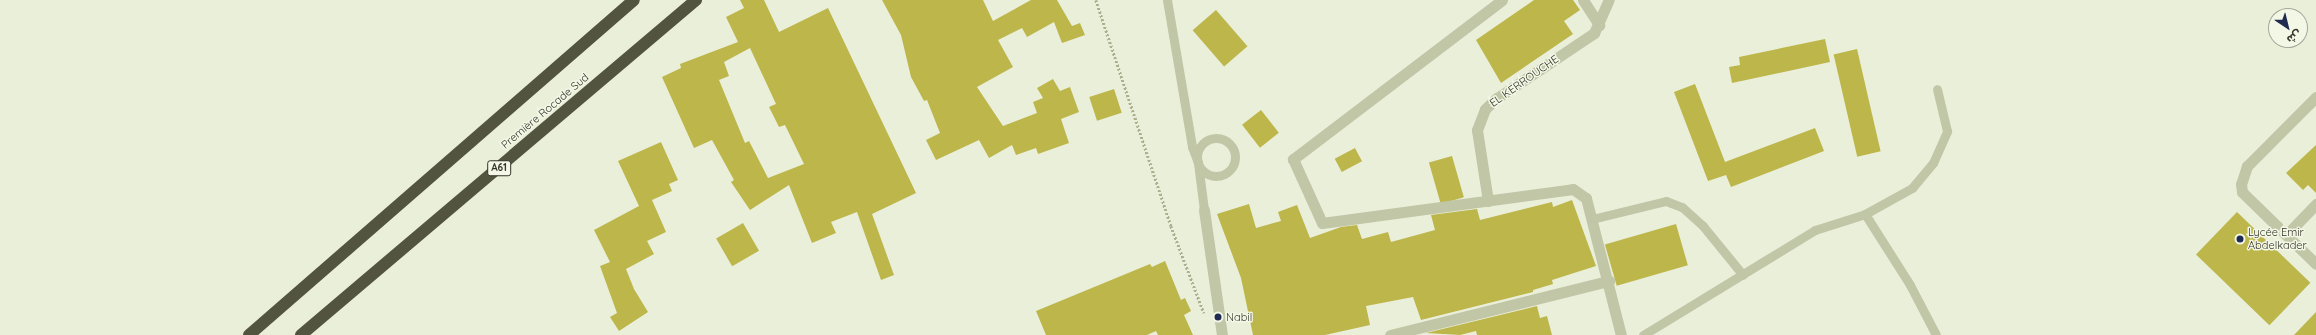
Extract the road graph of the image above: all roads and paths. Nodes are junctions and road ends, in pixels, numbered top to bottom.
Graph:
1 (634, 0) edge
2 (696, 0) edge
3 (1096, 0) edge
4 (1167, 0) edge
5 (1502, 0) edge
6 (1583, 0) edge
7 (1609, 0) edge
8 (1599, 25) junction
9 (1938, 89) dead end
10 (2316, 97) edge
11 (1198, 163) junction
12 (1488, 201) junction
13 (2316, 204) edge
14 (1204, 210) joint
15 (1865, 214) junction
16 (1592, 219) junction
17 (2287, 234) junction
18 (2316, 264) edge
19 (1744, 275) junction
20 (1608, 281) junction
21 (1207, 320) dead end
22 (249, 335) edge
23 (301, 335) edge
24 (1222, 335) edge
25 (1390, 335) edge
26 (1621, 335) edge
27 (1643, 335) edge
28 (1936, 335) edge

1 - 22 highway
2 - 23 highway, Première Rocade Sud / A61
3 - 21 path
4 - 11 lane
5 - 12 street
6 - 8 street
7 - 8 street, EL KERROUCHE
8 - 12 street, EL KERROUCHE
9 - 15 lane
10 - 17 street
11 - 11 lane
11 - 14 lane
12 - 16 street
13 - 17 street
14 - 24 street
15 - 19 lane
15 - 28 lane
16 - 19 lane
16 - 20 street
17 - 18 street
19 - 27 lane
20 - 25 street
20 - 26 street

